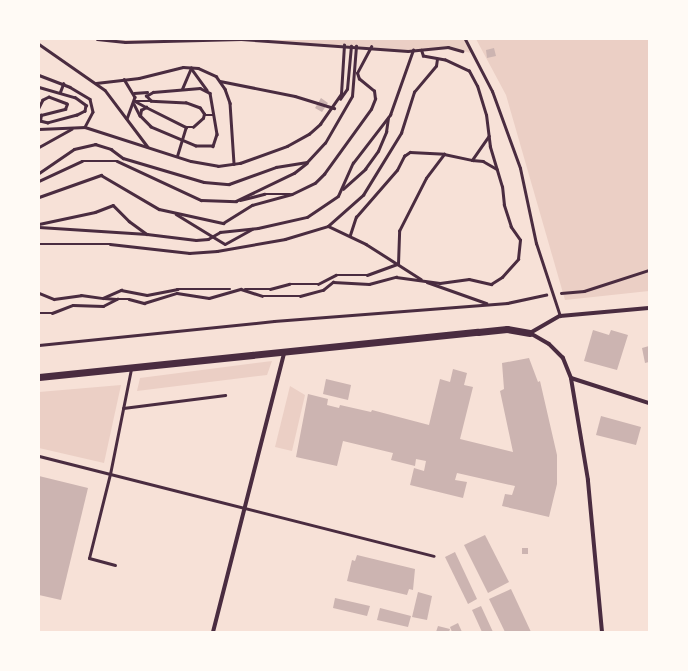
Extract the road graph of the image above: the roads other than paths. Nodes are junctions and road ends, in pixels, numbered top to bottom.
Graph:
1 (464, 39) edge
2 (649, 308) edge
3 (560, 316) junction
4 (530, 333) junction
5 (284, 354) junction
6 (131, 369) junction
7 (39, 377) edge
8 (571, 378) junction
9 (225, 395) dead end
10 (649, 403) edge
11 (123, 408) junction
12 (39, 456) edge
13 (110, 474) junction
14 (242, 508) junction
15 (434, 556) dead end
16 (115, 565) dead end
17 (212, 632) edge
18 (602, 632) edge

1 - 3 lane
2 - 3 street
3 - 4 street
4 - 5 street
4 - 8 street
5 - 6 street
5 - 14 street
6 - 7 street
6 - 11 lane
8 - 10 street
8 - 18 street
9 - 11 lane
11 - 13 lane
12 - 13 lane
13 - 14 lane
13 - 16 lane
14 - 15 lane
14 - 17 street

